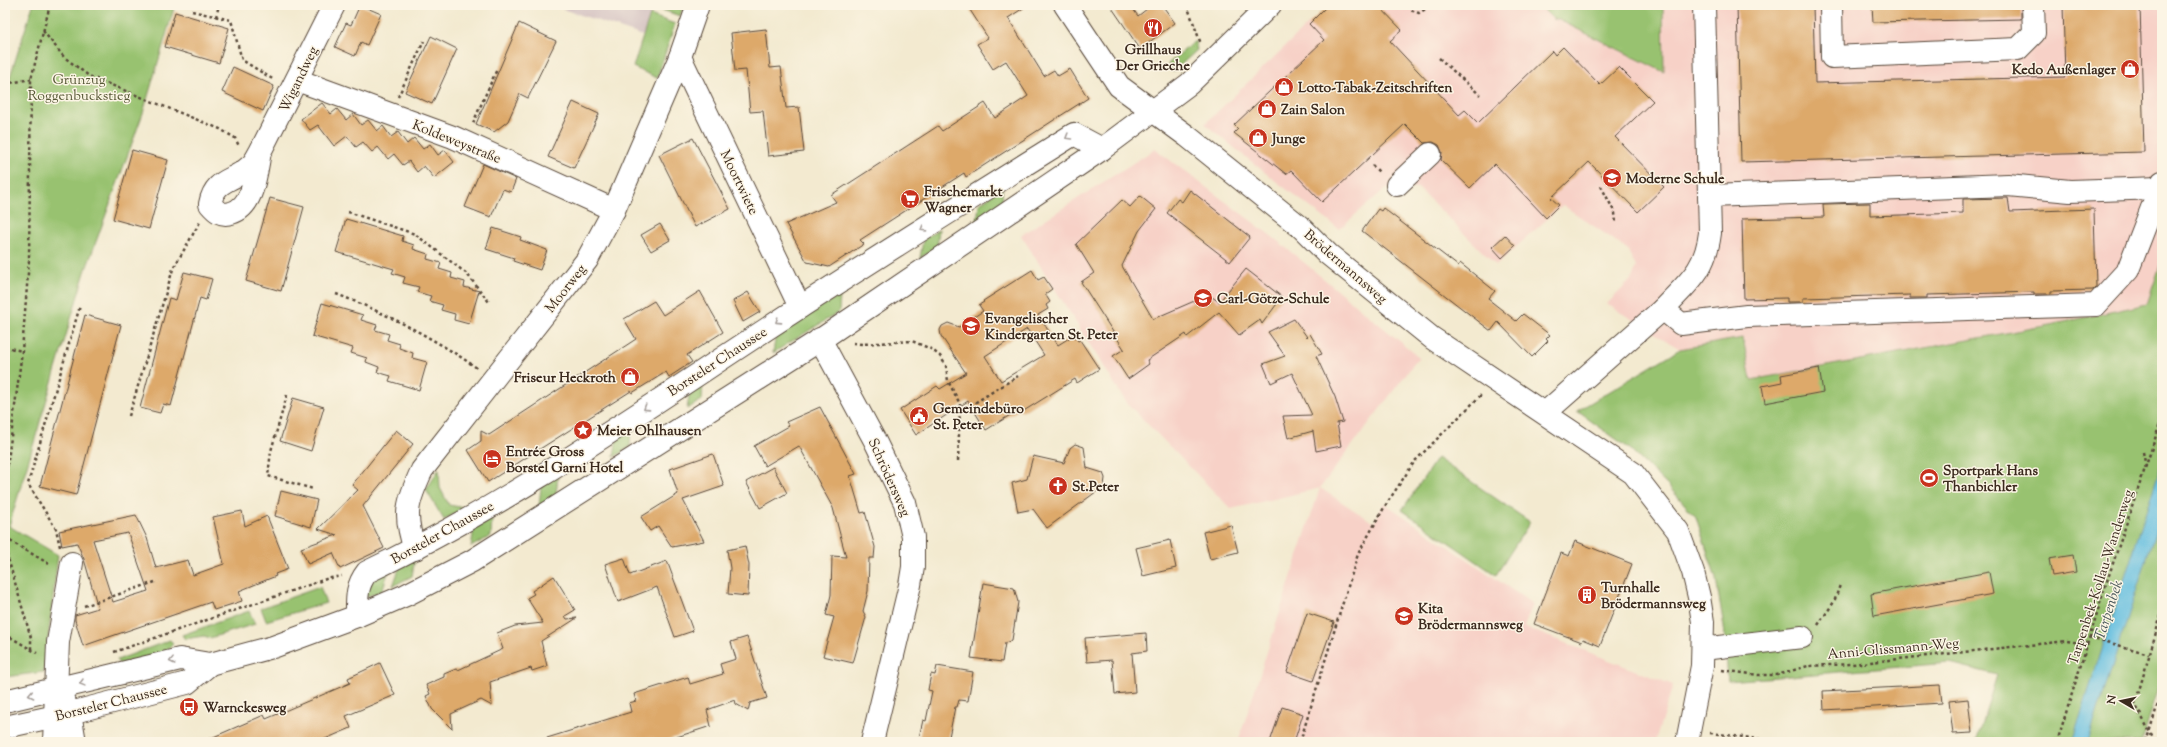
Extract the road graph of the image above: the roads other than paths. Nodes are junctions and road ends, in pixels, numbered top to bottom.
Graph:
1 (334, 5) edge
2 (698, 5) edge
3 (1065, 5) edge
4 (1270, 5) edge
5 (1704, 5) edge
6 (1831, 5) edge
7 (2033, 5) edge
8 (680, 57) junction
9 (295, 85) junction
10 (1152, 112) junction
11 (1102, 149) junction
12 (1430, 154) dead end
13 (255, 160) junction
14 (1397, 184) dead end
15 (2161, 185) edge
16 (1709, 196) junction
17 (614, 210) junction
18 (800, 307) junction
19 (1663, 309) junction
20 (821, 339) junction
21 (1545, 414) junction
22 (415, 549) junction
23 (71, 568) road end
24 (357, 616) junction
25 (1802, 637) road end
26 (1703, 657) junction
27 (210, 664) junction
28 (57, 690) junction
29 (5, 701) edge
30 (63, 715) junction
31 (5, 727) edge
32 (1688, 736) edge
33 (54, 742) edge
34 (75, 742) edge
35 (872, 742) edge

1 - 9 street, Wigandweg
2 - 8 street, Moorweg
3 - 10 street, Brödermannsweg
4 - 10 street, Borsteler Chaussee
5 - 16 street
6 - 7 street
8 - 17 street, Moorweg
8 - 18 street, Moortwiete
9 - 13 street, Wigandweg
9 - 17 street, Koldeweystraße
10 - 11 street, Borsteler Chaussee
10 - 21 street, Brödermannsweg
11 -> 18 street, Borsteler Chaussee
11 - 20 street, Borsteler Chaussee
12 - 14 street
13 - 13 street, Wigandweg
15 - 16 street
15 - 19 street
16 - 19 street
17 - 22 street, Moorweg
18 -> 22 street, Borsteler Chaussee
19 - 21 street
20 - 24 street, Borsteler Chaussee
20 - 35 street, Schrödersweg
21 - 26 street, Brödermannsweg
22 - 24 street, Borsteler Chaussee
23 - 28 street
24 - 27 street, Borsteler Chaussee
25 - 26 street
26 - 32 street, Brödermannsweg
27 -> 28 street, Borsteler Chaussee
27 - 30 street, Borsteler Chaussee
28 -> 29 street, Borsteler Chaussee
28 - 30 street
30 - 31 street, Borsteler Chaussee
30 - 33 street
30 - 34 street

